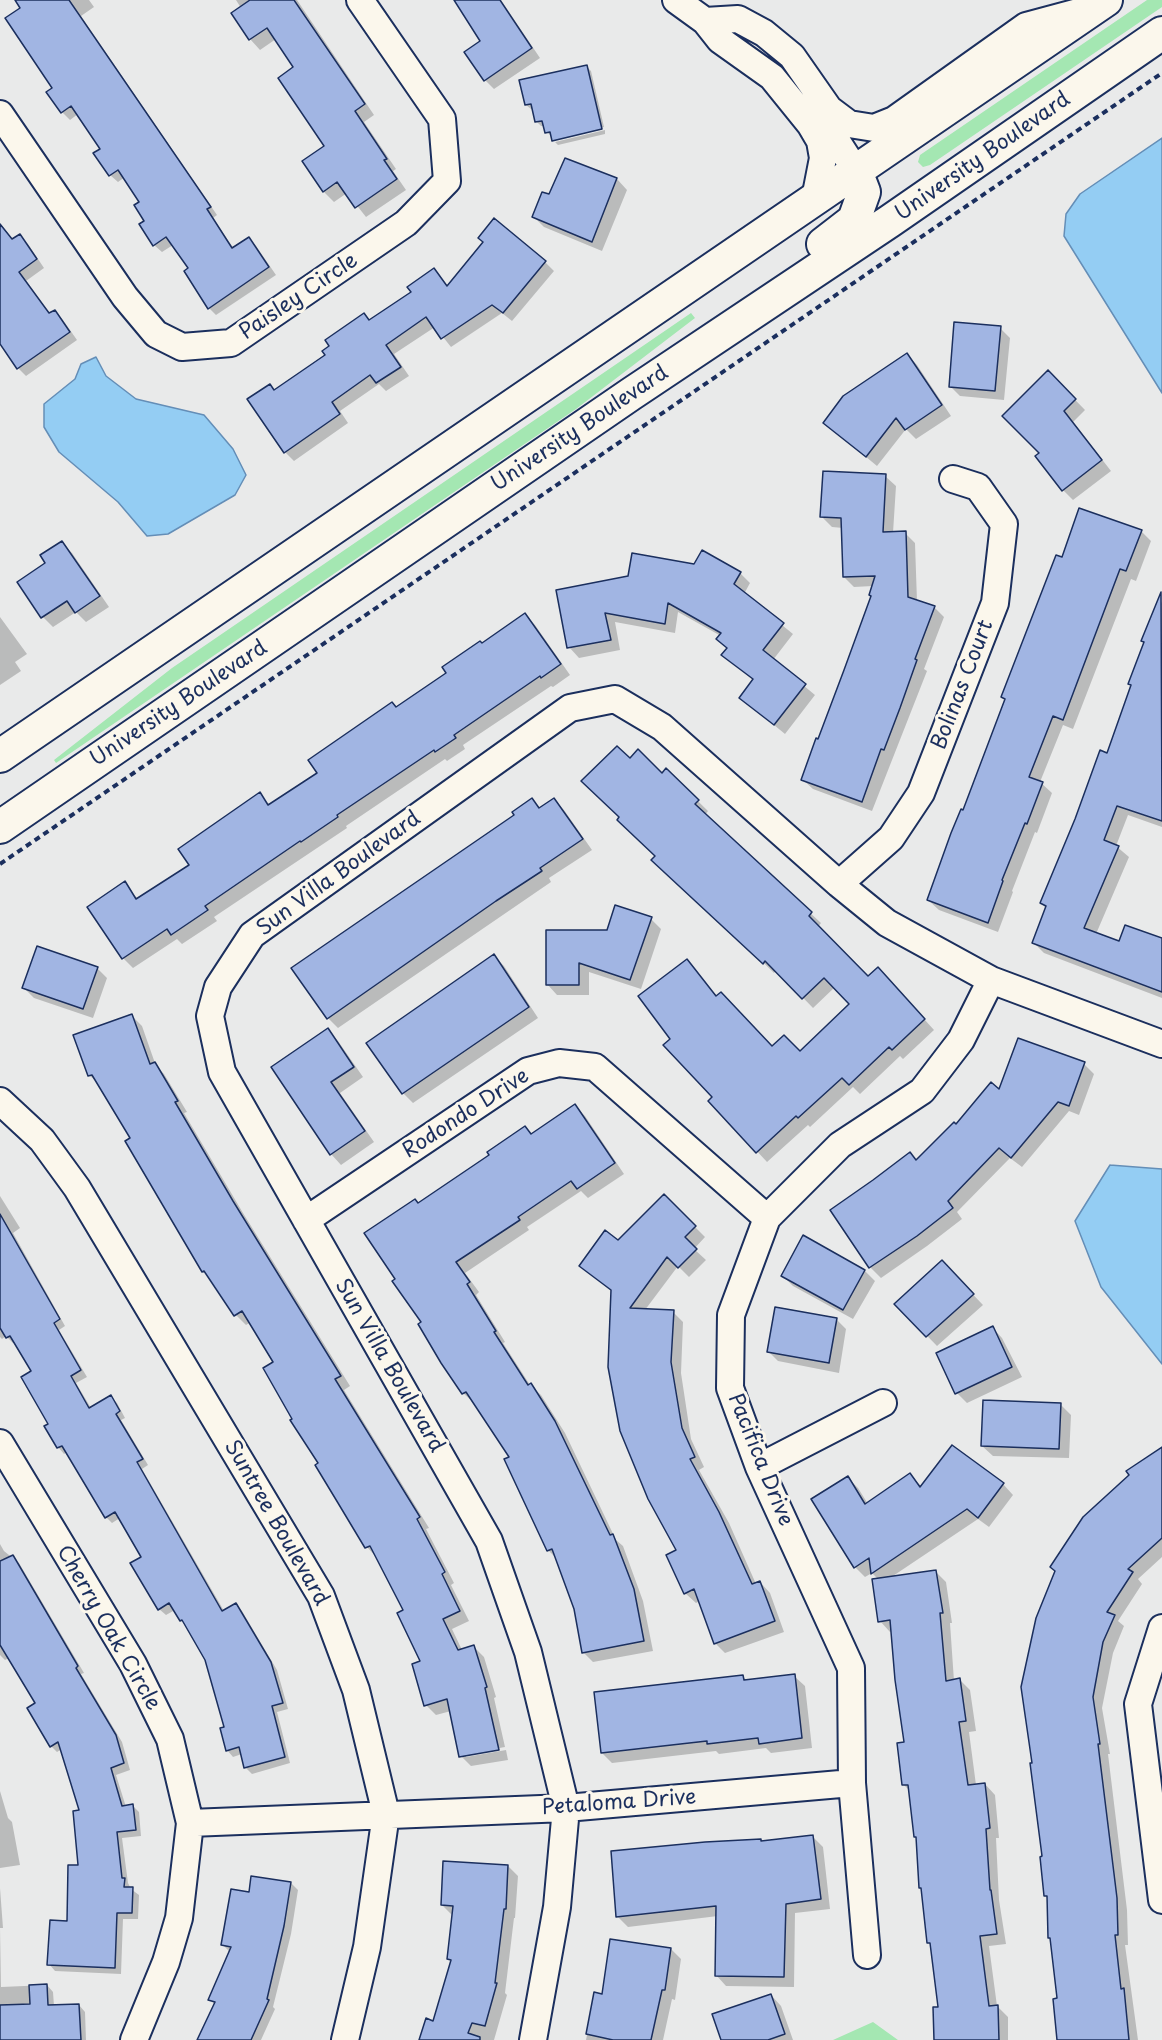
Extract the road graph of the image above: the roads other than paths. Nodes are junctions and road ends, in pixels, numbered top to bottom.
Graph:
1 (360, 0) edge
2 (677, 0) edge
3 (1100, 4) edge
4 (705, 21) junction
5 (1162, 33) edge
6 (0, 114) edge
7 (855, 171) junction
8 (815, 199) junction
9 (631, 394) junction
10 (953, 479) dead end
11 (0, 756) edge
12 (0, 827) edge
13 (839, 884) junction
14 (991, 980) junction
15 (1162, 1044) edge
16 (0, 1101) edge
17 (767, 1218) junction
18 (306, 1220) junction
19 (883, 1403) dead end
20 (0, 1443) edge
21 (759, 1467) junction
22 (1162, 1628) edge
23 (852, 1783) junction
24 (566, 1808) junction
25 (386, 1814) junction
26 (190, 1823) junction
27 (1162, 1900) edge
28 (867, 1955) dead end
29 (134, 2040) edge
30 (345, 2040) edge
31 (533, 2040) edge

1 - 6 street, Paisley Circle
2 - 4 street
3 - 4 street
3 - 7 main road
4 - 7 street
4 - 8 street
5 - 9 main road, University Boulevard
7 - 8 main road
7 - 9 main road
8 - 11 main road
9 - 12 main road, University Boulevard
10 - 13 street, Bolinas Court
13 - 14 street, Sun Villa Boulevard
13 - 18 street, Sun Villa Boulevard
14 - 15 street, Sun Villa Boulevard
14 - 17 street, Pacifica Drive
16 - 25 street, Suntree Boulevard
17 - 18 street, Rodondo Drive
17 - 21 street, Pacifica Drive
18 - 24 street, Sun Villa Boulevard
19 - 21 street
20 - 26 street, Cherry Oak Circle
21 - 23 street, Pacifica Drive
22 - 27 street
23 - 24 street, Petaloma Drive
23 - 28 street, Pacifica Drive
24 - 25 street, Petaloma Drive
24 - 31 street, Sun Villa Boulevard
25 - 26 street
25 - 30 street, Suntree Boulevard
26 - 29 street, Cherry Oak Circle

